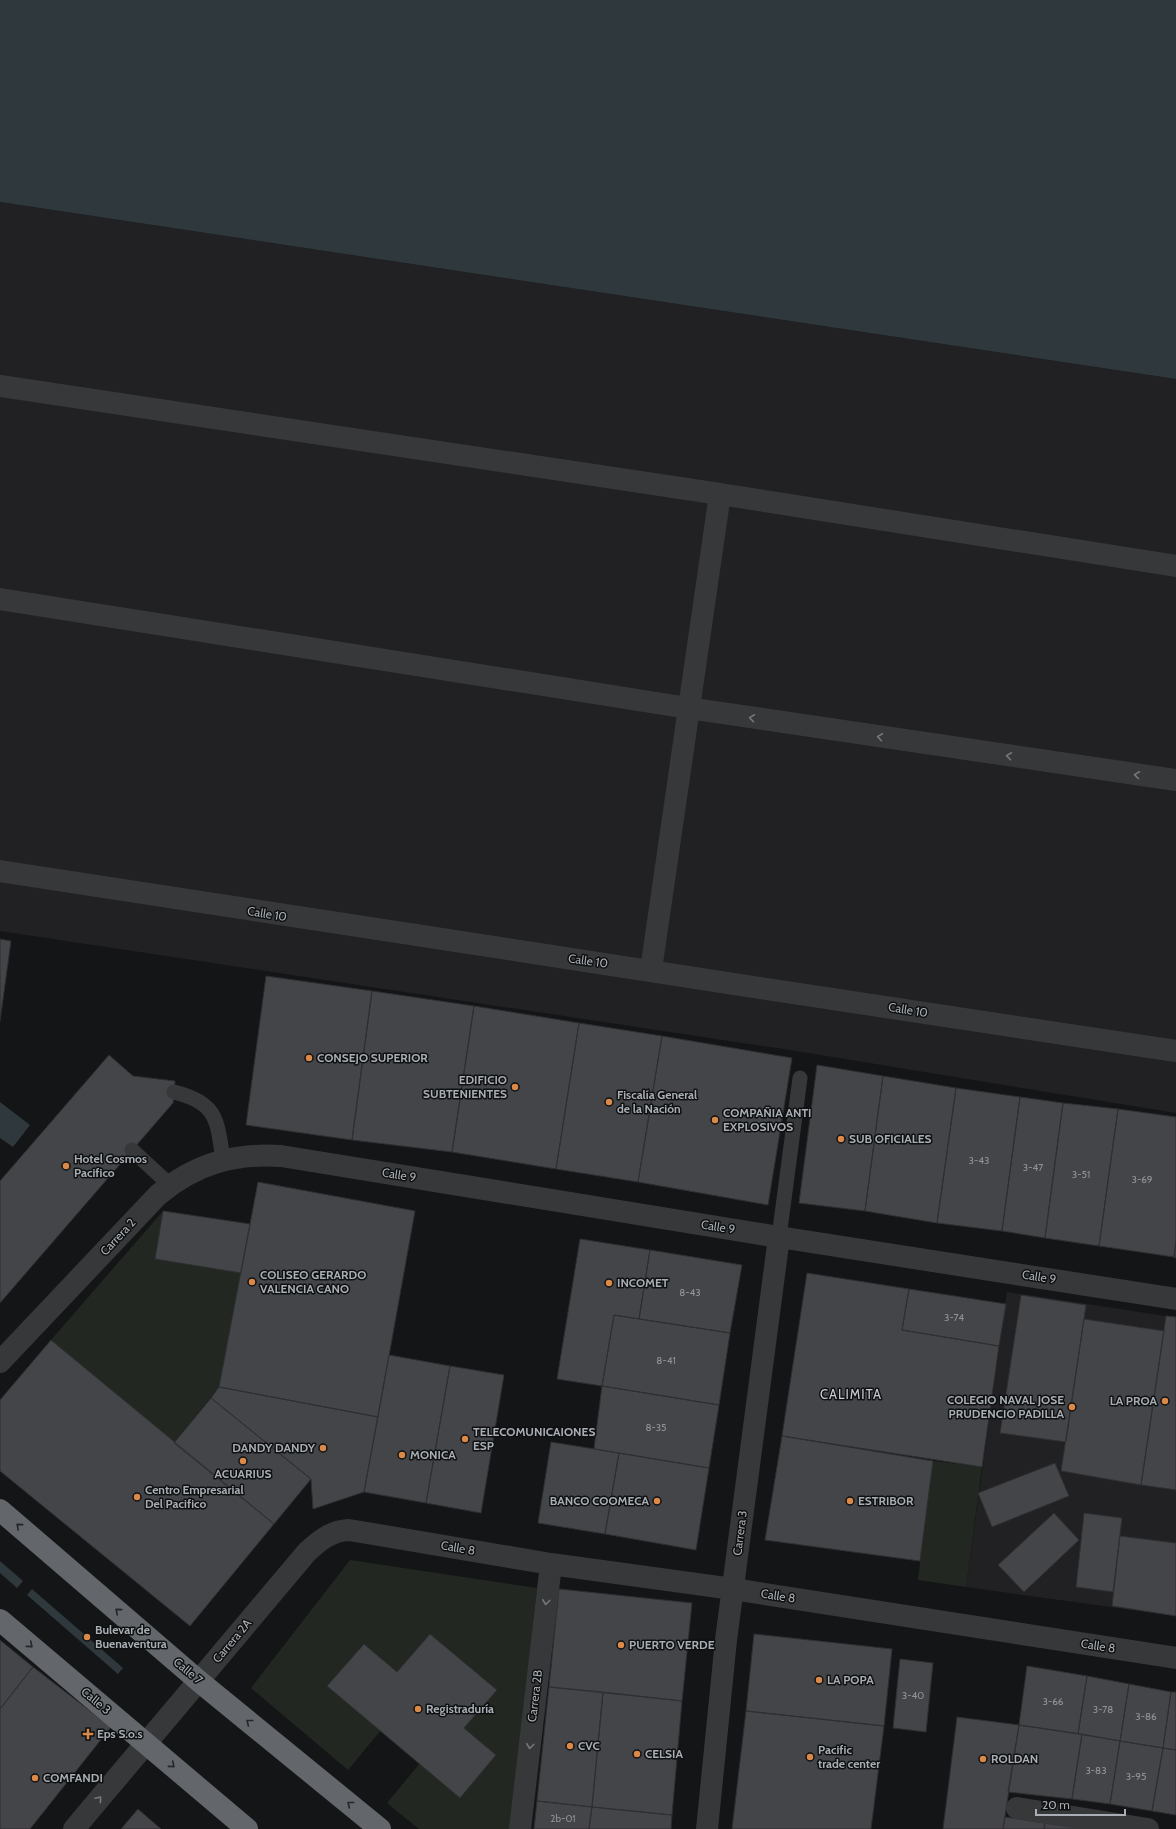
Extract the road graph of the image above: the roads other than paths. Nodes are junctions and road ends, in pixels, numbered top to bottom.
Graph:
1 (0, 386) edge
2 (720, 494) junction
3 (1176, 566) edge
4 (0, 599) edge
5 (688, 708) junction
6 (1176, 780) edge
7 (0, 871) edge
8 (651, 970) junction
9 (1176, 1051) edge
10 (800, 1078) dead end
11 (174, 1092) dead end
12 (132, 1150) dead end
13 (261, 1155) joint
14 (223, 1160) junction
15 (170, 1185) junction
16 (779, 1237) junction
17 (1176, 1299) edge
18 (0, 1362) edge
19 (0, 1510) edge
20 (380, 1535) joint
21 (551, 1564) junction
22 (733, 1589) junction
23 (0, 1620) edge
24 (1176, 1658) edge
25 (200, 1682) junction
26 (146, 1743) junction
27 (1017, 1808) dead end
28 (74, 1829) edge
29 (246, 1829) edge
30 (380, 1829) edge
31 (520, 1829) edge
32 (707, 1829) edge
33 (1148, 1829) edge

1 - 2 street
2 - 3 street
2 - 5 street
4 - 5 street
6 -> 5 street
5 - 8 street
7 - 8 street, Calle 10
8 - 9 street, Calle 10
10 - 16 lane
11 - 14 lane
12 - 15 lane
13 - 14 street, Carrera 2
13 - 16 street, Calle 9
14 - 15 street, Carrera 2
15 - 18 street, Carrera 2
16 - 17 street, Calle 9
16 - 22 street, Carrera 3
25 -> 19 highway, Calle 7
20 - 21 street, Calle 8
20 - 25 street, Carrera 2A
21 - 22 street, Calle 8
21 -> 31 street, Carrera 2B
22 - 24 street, Calle 8
22 - 32 street, Carrera 3
23 -> 26 highway, Calle 3
25 - 26 street, Carrera 2A
30 -> 25 highway, Calle 7
28 -> 26 street, Carrera 2A
26 -> 29 highway, Calle 3
27 - 33 street

